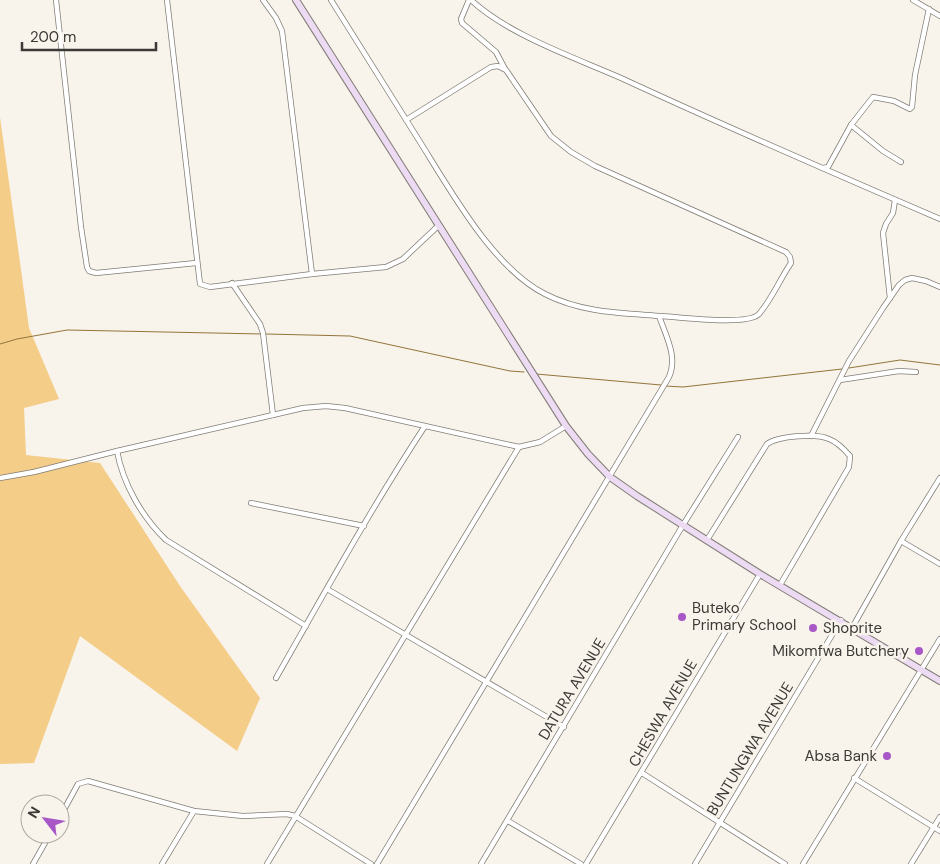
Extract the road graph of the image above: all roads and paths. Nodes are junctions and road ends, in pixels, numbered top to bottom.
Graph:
1 (56, 0) edge
2 (167, 0) edge
3 (263, 0) edge
4 (296, 0) edge
5 (331, 0) edge
6 (470, 0) edge
7 (482, 0) edge
8 (914, 0) edge
9 (477, 6) junction
10 (929, 9) junction
11 (940, 16) edge
12 (506, 70) junction
13 (406, 120) junction
14 (851, 125) junction
15 (901, 162) dead end
16 (823, 168) junction
17 (895, 200) junction
18 (940, 220) edge
19 (438, 226) junction
20 (196, 263) junction
21 (312, 274) junction
22 (232, 283) junction
23 (940, 287) edge
24 (890, 298) junction
25 (659, 316) junction
26 (916, 372) dead end
27 (840, 380) junction
28 (273, 415) junction
29 (424, 426) junction
30 (566, 426) junction
31 (811, 436) junction
32 (738, 437) dead end
33 (519, 447) junction
34 (117, 451) junction
35 (610, 477) junction
36 (0, 478) edge
37 (940, 478) edge
38 (251, 503) dead end
39 (683, 525) junction
40 (364, 526) junction
41 (707, 540) junction
42 (901, 541) junction
43 (940, 564) edge
44 (760, 574) junction
45 (780, 585) junction
46 (327, 589) junction
47 (841, 620) junction
48 (306, 626) junction
49 (852, 628) junction
50 (406, 635) junction
51 (940, 639) edge
52 (921, 669) junction
53 (276, 678) dead end
54 (940, 681) edge
55 (487, 682) junction
56 (564, 727) junction
57 (642, 773) junction
58 (854, 778) junction
59 (70, 799) edge
60 (194, 811) junction
61 (295, 816) junction
62 (940, 817) edge
63 (508, 820) junction
64 (720, 823) junction
65 (934, 827) junction
66 (940, 831) edge
67 (44, 844) edge
68 (33, 864) edge
69 (162, 864) edge
70 (267, 864) edge
71 (370, 864) edge
72 (377, 864) edge
73 (481, 864) edge
74 (581, 864) edge
75 (586, 864) edge
76 (695, 864) edge
77 (785, 864) edge
78 (802, 864) edge
79 (911, 864) edge

1 - 20 street
2 - 20 street
3 - 21 street
4 - 19 main road
5 - 13 street
6 - 9 street
6 - 12 street
7 - 9 street
8 - 10 street
9 - 16 street
10 - 11 street
10 - 14 street
12 - 13 street
12 - 25 street
13 - 25 street
14 - 15 street
14 - 16 street
16 - 17 street
17 - 18 street
17 - 24 street
19 - 21 street
19 - 30 main road
20 - 22 street
21 - 22 street
22 - 28 street
23 - 24 street
24 - 27 street
25 - 35 street
26 - 27 street
27 - 31 street
28 - 29 street
28 - 34 street
29 - 33 street
29 - 40 street
30 - 33 street
30 - 35 main road
31 - 41 street
31 - 45 street
32 - 39 street, DATURA AVENUE
33 - 50 street
34 - 36 street
34 - 48 street
35 - 39 main road
35 - 55 street
37 - 42 street
38 - 40 street
39 - 41 main road
39 - 56 street, DATURA AVENUE
40 - 46 street
41 - 44 main road
42 - 43 street
42 - 49 street
44 - 45 main road
44 - 57 street, CHESWA AVENUE
45 - 47 main road
46 - 48 street
46 - 50 street
47 - 49 main road
47 - 64 street, BUNTUNGWA AVENUE
48 - 53 street
49 - 52 main road
50 - 55 street
50 - 61 street
51 - 52 street
52 - 54 main road
52 - 58 street
55 - 56 street
55 - 72 street
56 - 63 street, DATURA AVENUE
57 - 64 street
57 - 75 street, CHESWA AVENUE
58 - 65 street
58 - 78 street
59 - 60 street
60 - 61 street
60 - 69 street
61 - 70 street
61 - 71 street
62 - 65 street
63 - 73 street, DATURA AVENUE
63 - 74 street
64 - 76 street, BUNTUNGWA AVENUE
64 - 77 street
65 - 66 street
65 - 79 street
67 - 68 street

